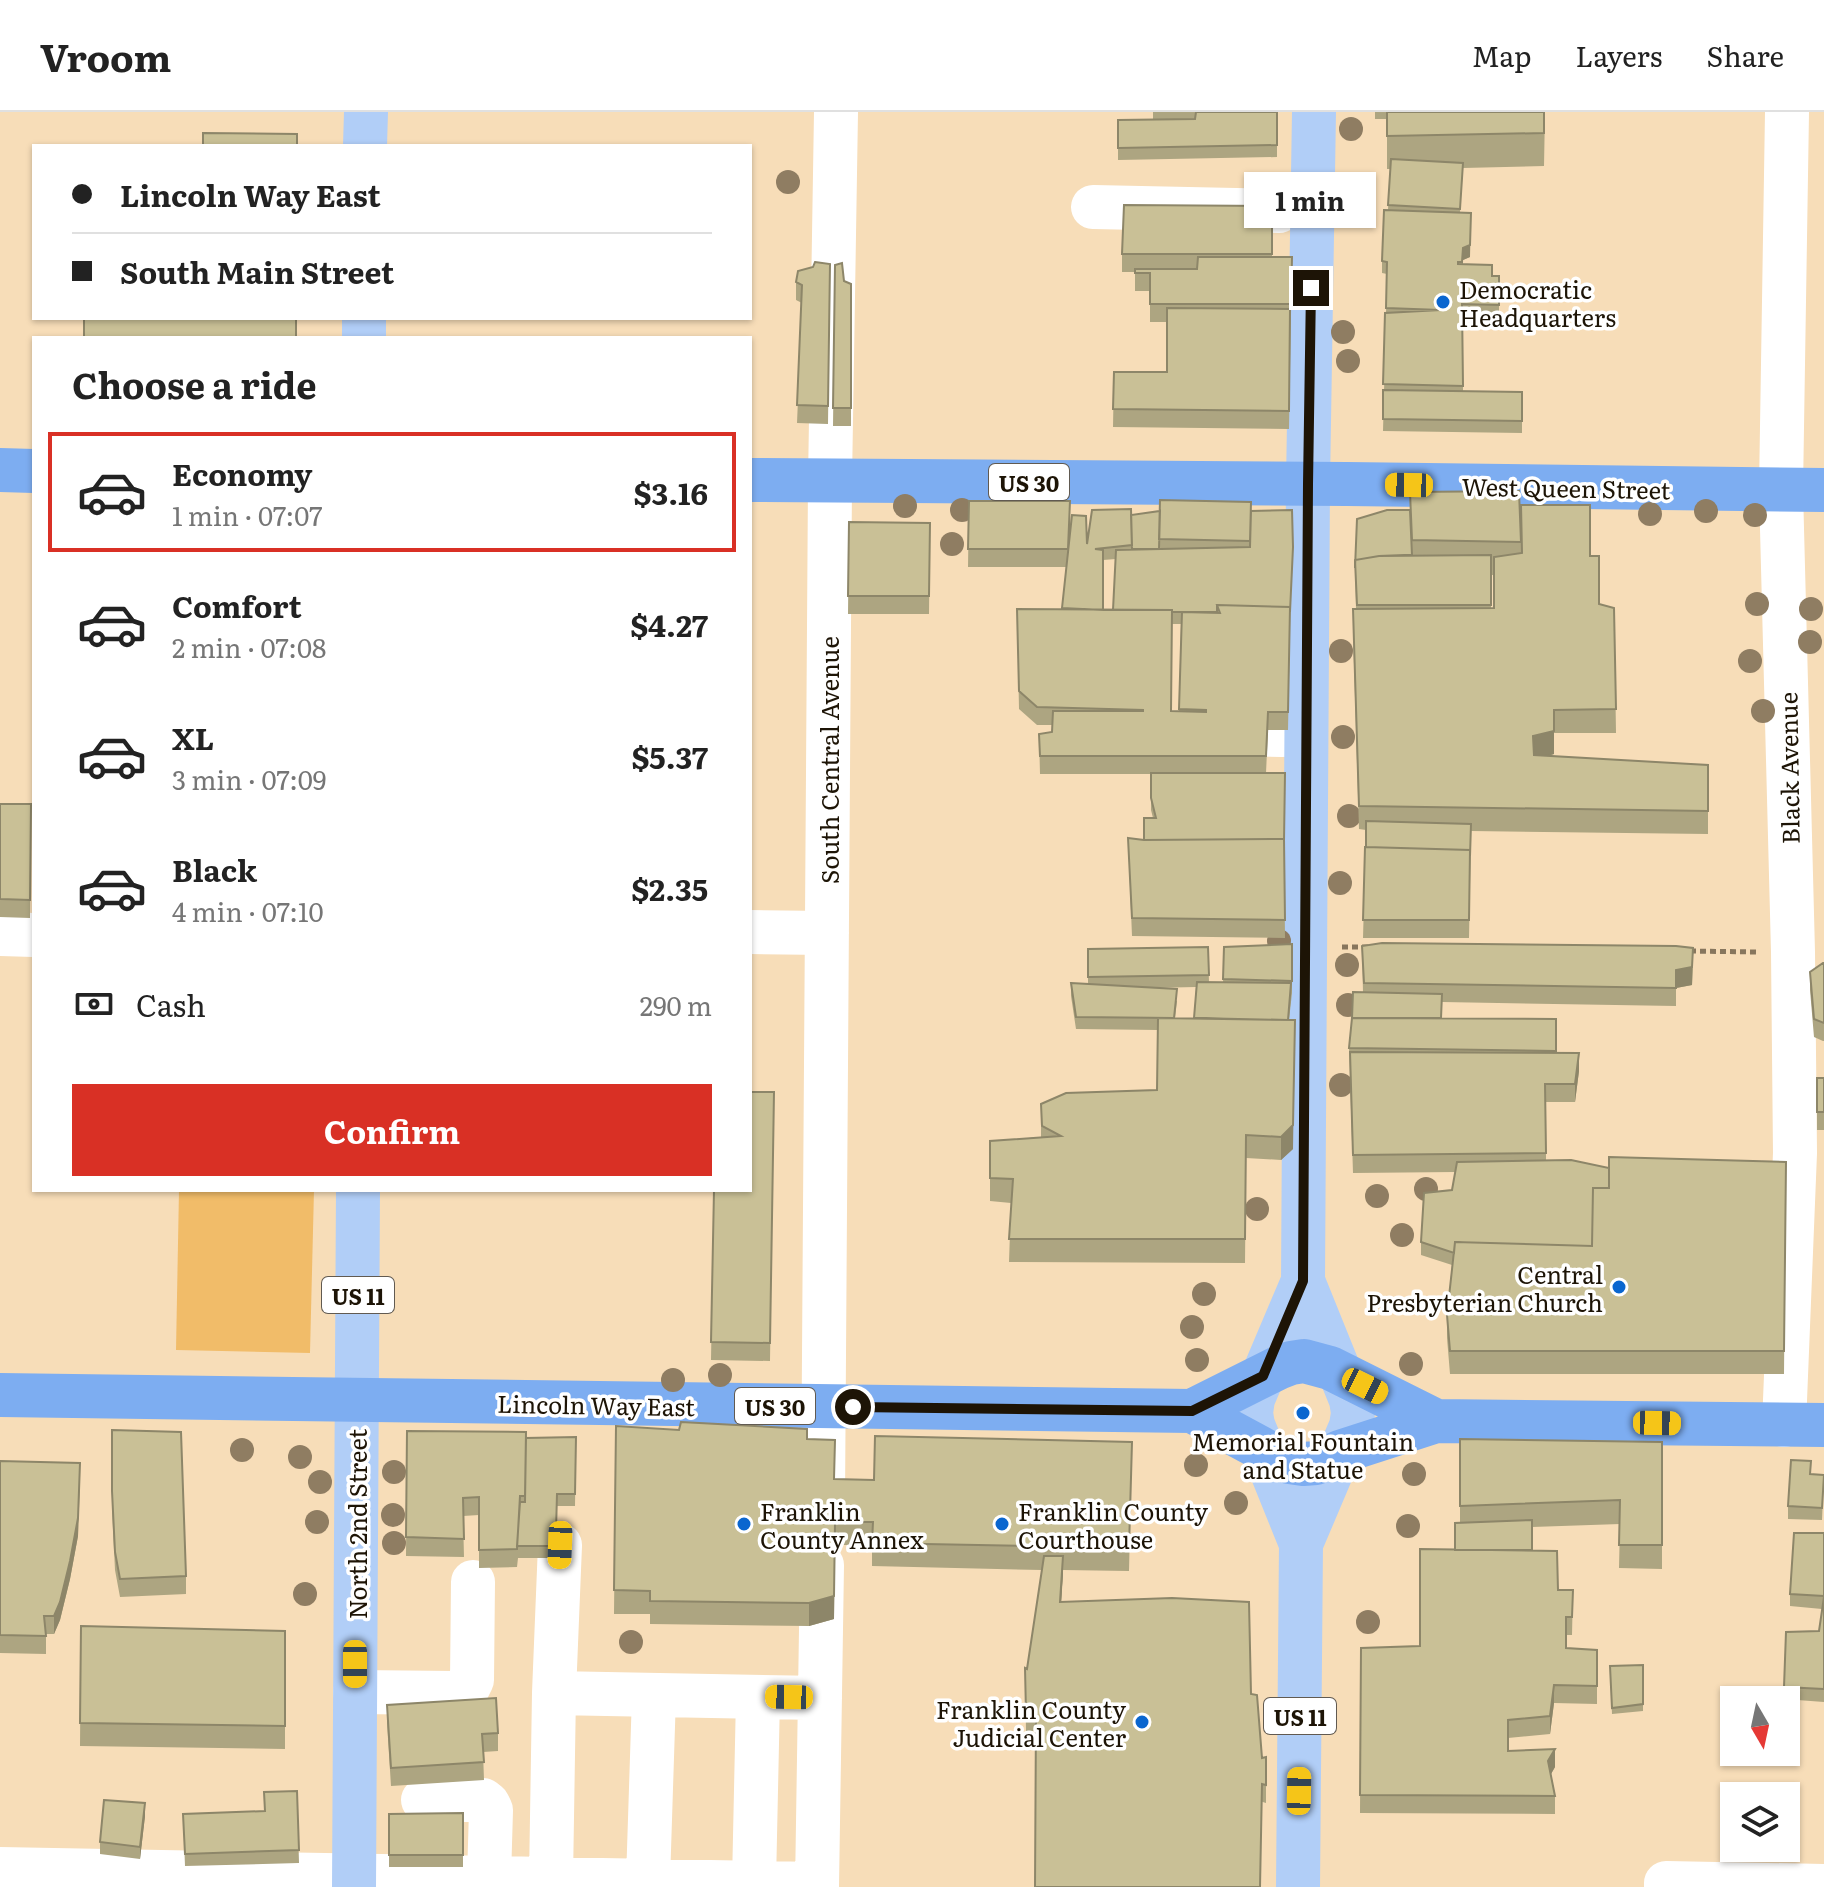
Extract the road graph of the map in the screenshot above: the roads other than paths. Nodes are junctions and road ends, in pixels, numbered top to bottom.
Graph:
1 (366, 112) edge
2 (836, 112) edge
3 (1314, 112) edge
4 (1787, 112) edge
5 (365, 144) edge
6 (1093, 207) dead end
7 (1279, 211) dead end
8 (0, 470) edge
9 (32, 471) edge
10 (752, 480) edge
11 (830, 481) junction
12 (1308, 484) junction
13 (1781, 490) junction
14 (1824, 490) edge
15 (1172, 734) edge
16 (1282, 735) edge
17 (752, 932) edge
18 (827, 933) junction
19 (0, 934) edge
20 (32, 935) edge
21 (1808, 952) edge
22 (358, 1192) edge
23 (1303, 1281) junction
24 (1341, 1375) junction
25 (1263, 1376) junction
26 (0, 1395) edge
27 (357, 1401) junction
28 (824, 1407) junction
29 (1192, 1411) junction
30 (1436, 1421) junction
31 (1804, 1425) edge
32 (1262, 1449) junction
33 (1340, 1452) junction
34 (1301, 1544) junction
35 (560, 1545) edge
36 (473, 1582) dead end
37 (355, 1692) junction
38 (554, 1693) junction
39 (654, 1695) junction
40 (758, 1697) junction
41 (820, 1698) junction
42 (423, 1800) dead end
43 (0, 1869) edge
44 (489, 1878) junction
45 (551, 1879) junction
46 (354, 1881) edge
47 (648, 1881) junction
48 (754, 1883) junction
49 (817, 1886) edge
50 (1824, 1886) edge
51 (1298, 1887) edge
52 (1666, 1887) edge

1 - 5 main road
2 - 11 street, South Central Avenue
3 - 12 main road, US 11
4 - 13 street, Black Avenue
6 - 7 street
8 - 9 highway
10 - 11 highway, US 30
11 - 12 highway, US 30
11 - 18 street, South Central Avenue
12 - 13 highway, West Queen Street / US 30
12 - 23 main road, US 11
13 - 14 highway, West Queen Street / US 30
13 - 21 street, Black Avenue
15 - 16 street
17 - 18 street
18 - 28 street, South Central Avenue
19 - 20 street
21 - 31 street, Black Avenue
22 - 27 main road, US 11
23 - 24 main road, US 11
23 - 25 main road, US 11
24 - 25 highway, US 30
24 - 30 highway, US 30
24 - 33 main road, US 11
25 - 29 highway, Lincoln Way East / US 30
25 - 32 main road, US 11
26 - 27 highway, Lincoln Way East / US 30
27 - 28 highway, Lincoln Way East / US 30
27 - 37 main road, North 2nd Street / US 11
28 - 29 highway, Lincoln Way East / US 30
28 - 41 street, South Central Avenue
29 - 32 highway, Lincoln Way East / US 30
30 - 31 highway, US 30
30 - 33 highway, US 30
32 - 33 highway, US 30
32 - 34 main road, US 11
33 - 34 main road, US 11
34 - 51 main road, US 11
35 - 38 street
36 - 37 street
37 - 46 main road, North 2nd Street / US 11
38 - 39 street
38 - 45 street
39 - 40 street
39 - 47 street
40 - 41 street
40 - 48 street
41 - 49 street, South Central Avenue
42 - 44 street
43 - 46 street
44 - 45 street
44 - 46 street
45 - 47 street
47 - 48 street
48 - 49 street
50 - 52 street

